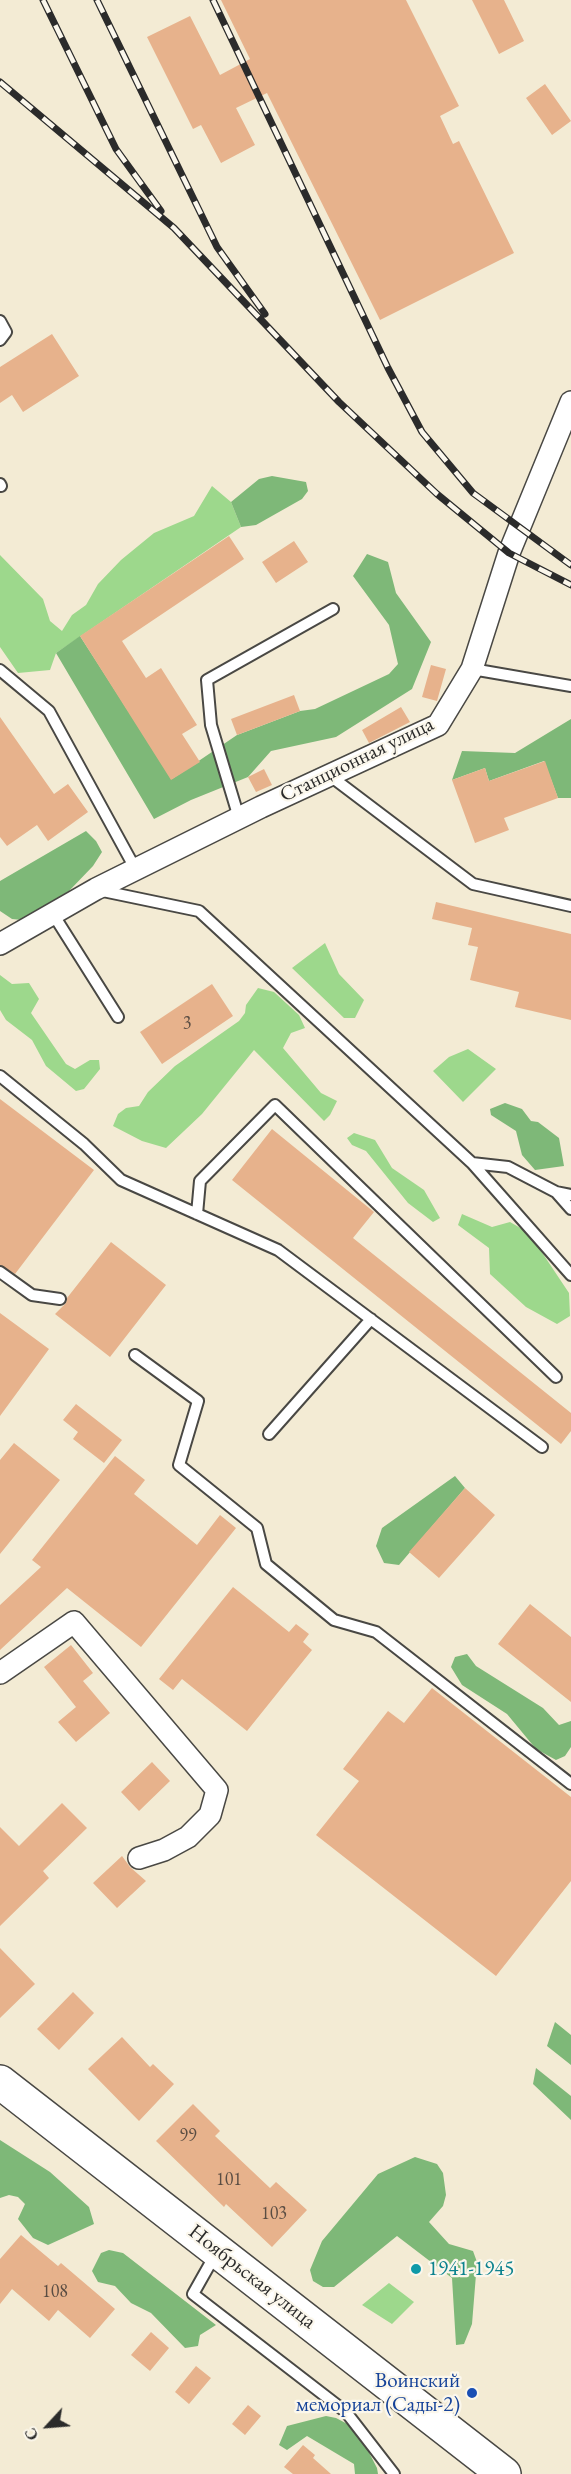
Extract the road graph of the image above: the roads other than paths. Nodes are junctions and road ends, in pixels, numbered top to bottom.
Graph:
1 (0, 321) edge
2 (0, 340) edge
3 (570, 407) edge
4 (333, 609) dead end
5 (472, 669) junction
6 (0, 670) edge
7 (571, 686) edge
8 (329, 776) junction
9 (239, 818) junction
10 (136, 870) junction
11 (96, 890) junction
12 (571, 905) edge
13 (53, 914) junction
14 (0, 944) edge
15 (118, 1017) dead end
16 (0, 1076) edge
17 (472, 1163) junction
18 (556, 1192) junction
19 (571, 1195) edge
20 (571, 1209) edge
21 (198, 1214) junction
22 (0, 1272) edge
23 (571, 1275) edge
24 (60, 1299) dead end
25 (371, 1319) junction
26 (135, 1355) dead end
27 (556, 1377) dead end
28 (269, 1434) dead end
29 (542, 1447) dead end
30 (0, 1673) edge
31 (571, 1784) edge
32 (139, 1858) dead end
33 (0, 2082) edge
34 (218, 2250) junction
35 (394, 2474) edge
36 (504, 2474) edge

1 - 2 lane
3 - 5 street, Станционная улица
4 - 9 lane
5 - 7 lane
5 - 8 street, Станционная улица
6 - 10 lane
8 - 9 street, Станционная улица
8 - 12 lane
9 - 10 street, Станционная улица
10 - 11 street, Станционная улица
11 - 13 street, Станционная улица
11 - 17 lane
13 - 14 street, Станционная улица
13 - 15 lane
16 - 21 lane
17 - 18 lane
17 - 23 lane
18 - 19 lane
18 - 20 lane
21 - 25 lane
21 - 27 lane
22 - 24 lane
25 - 28 lane
25 - 29 lane
26 - 31 lane
30 - 32 street
33 - 34 highway, Ноябрьская улица
34 - 35 lane
34 - 36 highway, Ноябрьская улица

